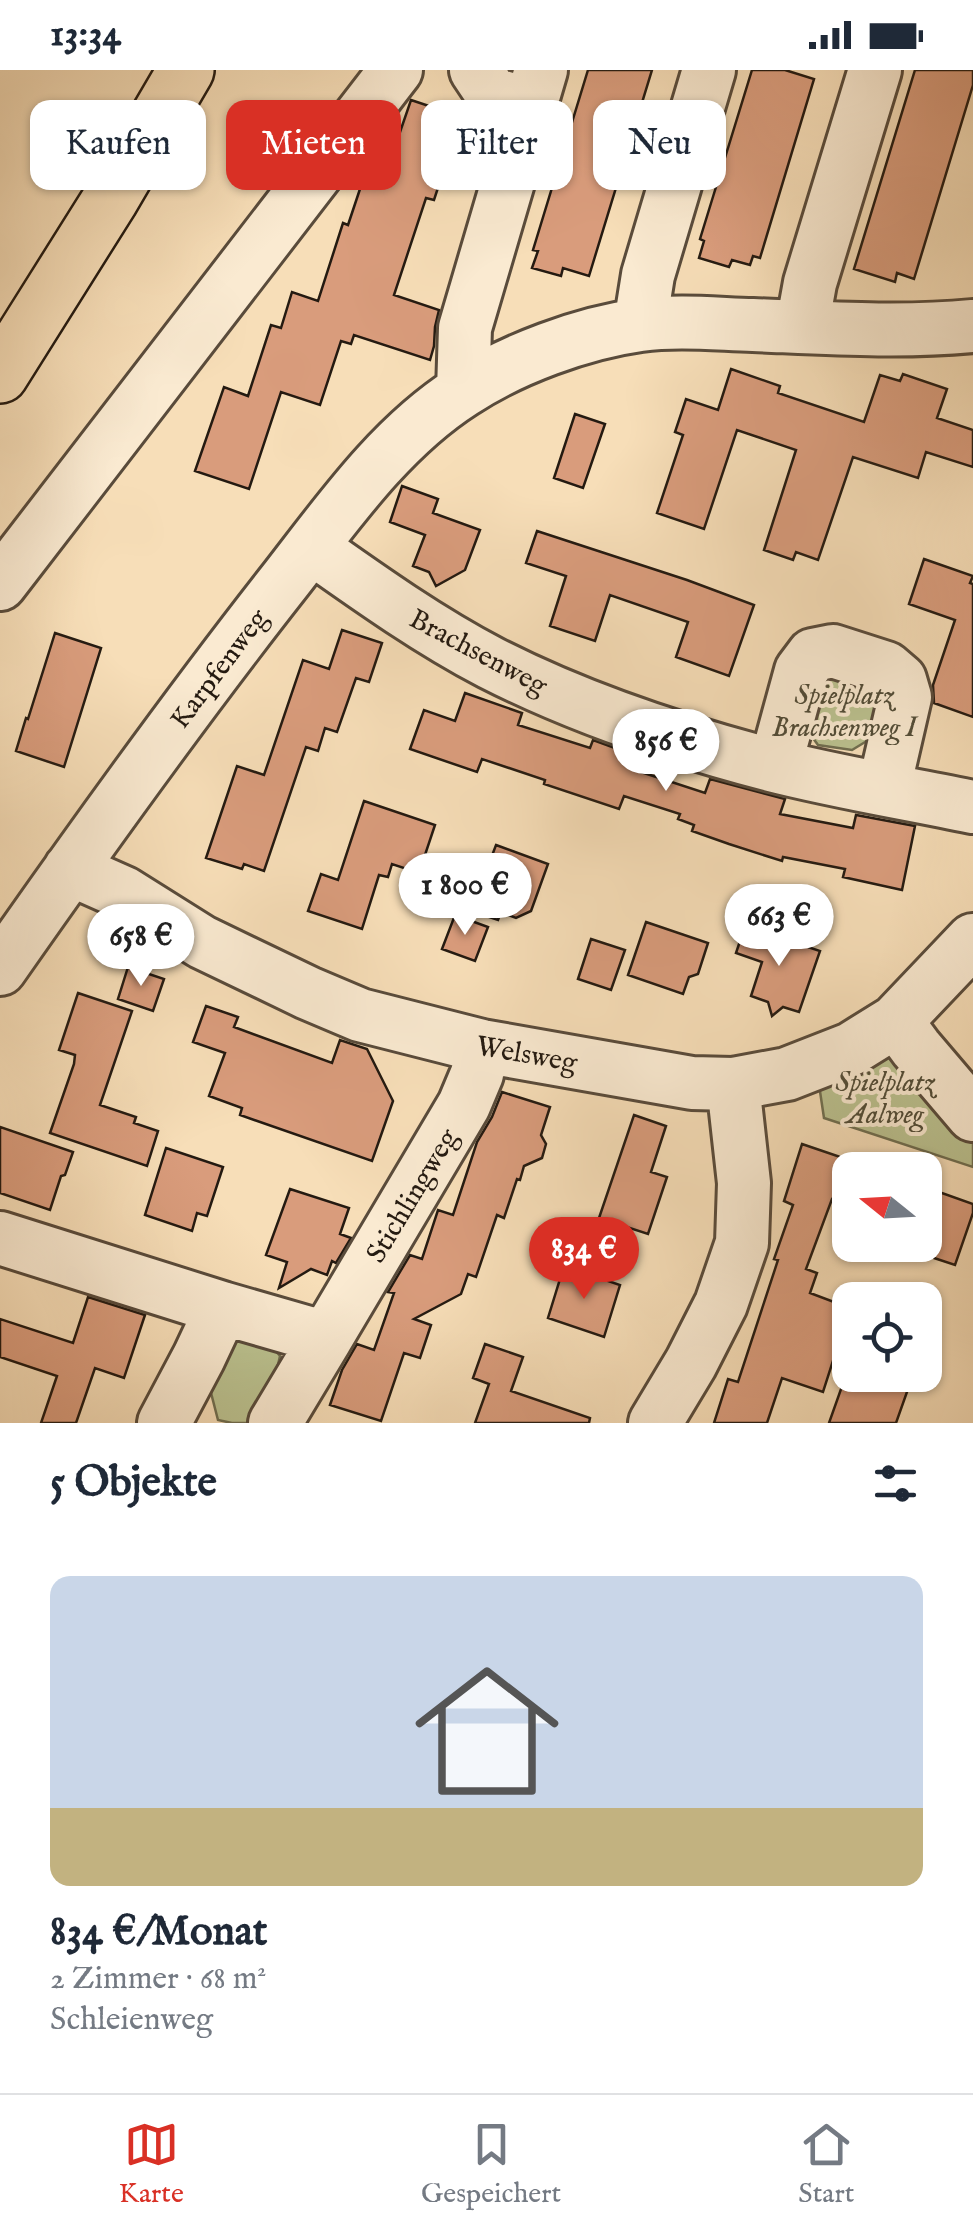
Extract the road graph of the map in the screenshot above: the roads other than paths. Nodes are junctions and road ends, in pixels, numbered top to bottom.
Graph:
1 (186, 70) edge
2 (396, 70) edge
3 (476, 70) edge
4 (708, 70) edge
5 (874, 70) edge
6 (536, 87) edge
7 (969, 314) edge
8 (640, 325) junction
9 (802, 327) junction
10 (0, 375) edge
11 (462, 391) junction
12 (310, 547) junction
13 (0, 584) edge
14 (775, 766) junction
15 (884, 788) junction
16 (973, 807) edge
17 (70, 869) junction
18 (973, 940) edge
19 (0, 969) edge
20 (896, 1020) junction
21 (482, 1046) junction
22 (733, 1084) junction
23 (973, 1115) edge
24 (0, 1238) edge
25 (222, 1308) junction
26 (326, 1338) junction
27 (164, 1423) edge
28 (274, 1423) edge
29 (654, 1423) edge

1 - 10 main road
2 - 13 street
3 - 6 street
4 - 8 street
5 - 9 street
6 - 11 street
7 - 9 street, Karpfenweg
8 - 9 street, Karpfenweg
8 - 11 street, Karpfenweg
11 - 12 street, Karpfenweg
12 - 14 street, Brachsenweg
12 - 17 street, Karpfenweg
14 - 15 street, Brachsenweg
14 - 15 street
15 - 16 street, Brachsenweg
17 - 19 street, Karpfenweg
17 - 21 street, Welsweg
18 - 20 street, Welsweg
20 - 22 street, Welsweg
20 - 23 street
21 - 22 street, Welsweg
21 - 26 street, Stichlingweg
22 - 29 street
24 - 25 street
25 - 26 street
25 - 27 street
26 - 28 street, Stichlingweg

